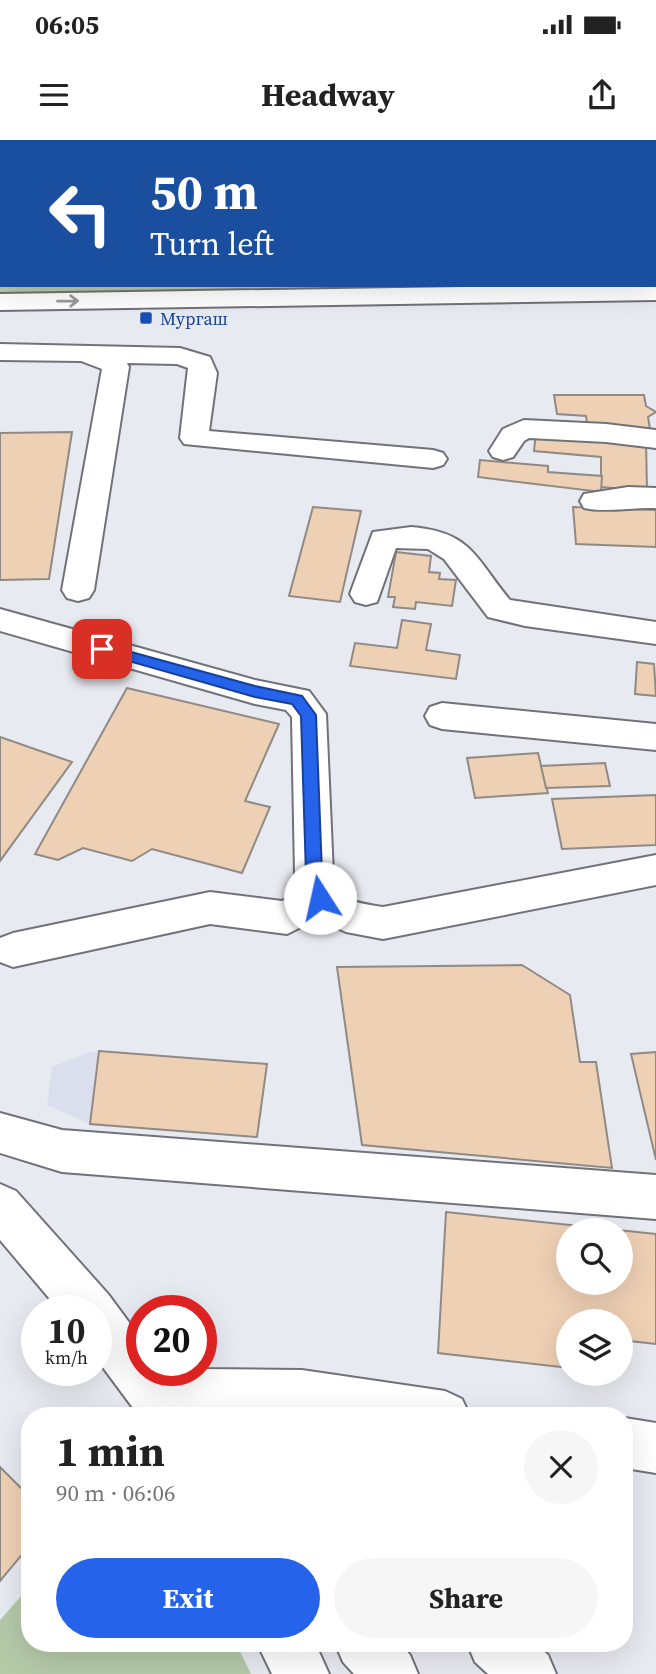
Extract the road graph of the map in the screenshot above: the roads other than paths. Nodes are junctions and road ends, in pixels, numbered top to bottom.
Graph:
1 (656, 292) edge
2 (0, 302) edge
3 (0, 352) edge
4 (93, 354) junction
5 (656, 439) edge
6 (503, 451) dead end
7 (433, 459) dead end
8 (656, 498) edge
9 (595, 501) dead end
10 (78, 590) dead end
11 (366, 594) dead end
12 (0, 620) edge
13 (656, 633) edge
14 (442, 716) dead end
15 (656, 737) edge
16 (656, 870) edge
17 (320, 898) junction
18 (13, 950) dead end
19 (0, 1133) edge
20 (656, 1197) edge
21 (0, 1206) edge
22 (78, 1295) edge
23 (112, 1329) edge
24 (190, 1399) edge
25 (386, 1407) edge
26 (633, 1444) edge
27 (656, 1448) edge
28 (289, 1652) edge
29 (370, 1652) edge
30 (504, 1652) edge
31 (302, 1674) edge
32 (391, 1674) edge
33 (529, 1674) edge

2 -> 1 street
3 - 4 street
4 - 7 street
4 - 10 street
5 - 6 street
8 - 9 street
11 - 13 street
12 - 17 street
14 - 15 street
16 - 17 street
17 - 18 street
19 - 20 street
21 - 22 street
23 - 24 street
24 - 25 street
26 - 27 street
28 - 31 street
29 - 32 street
30 - 33 street

